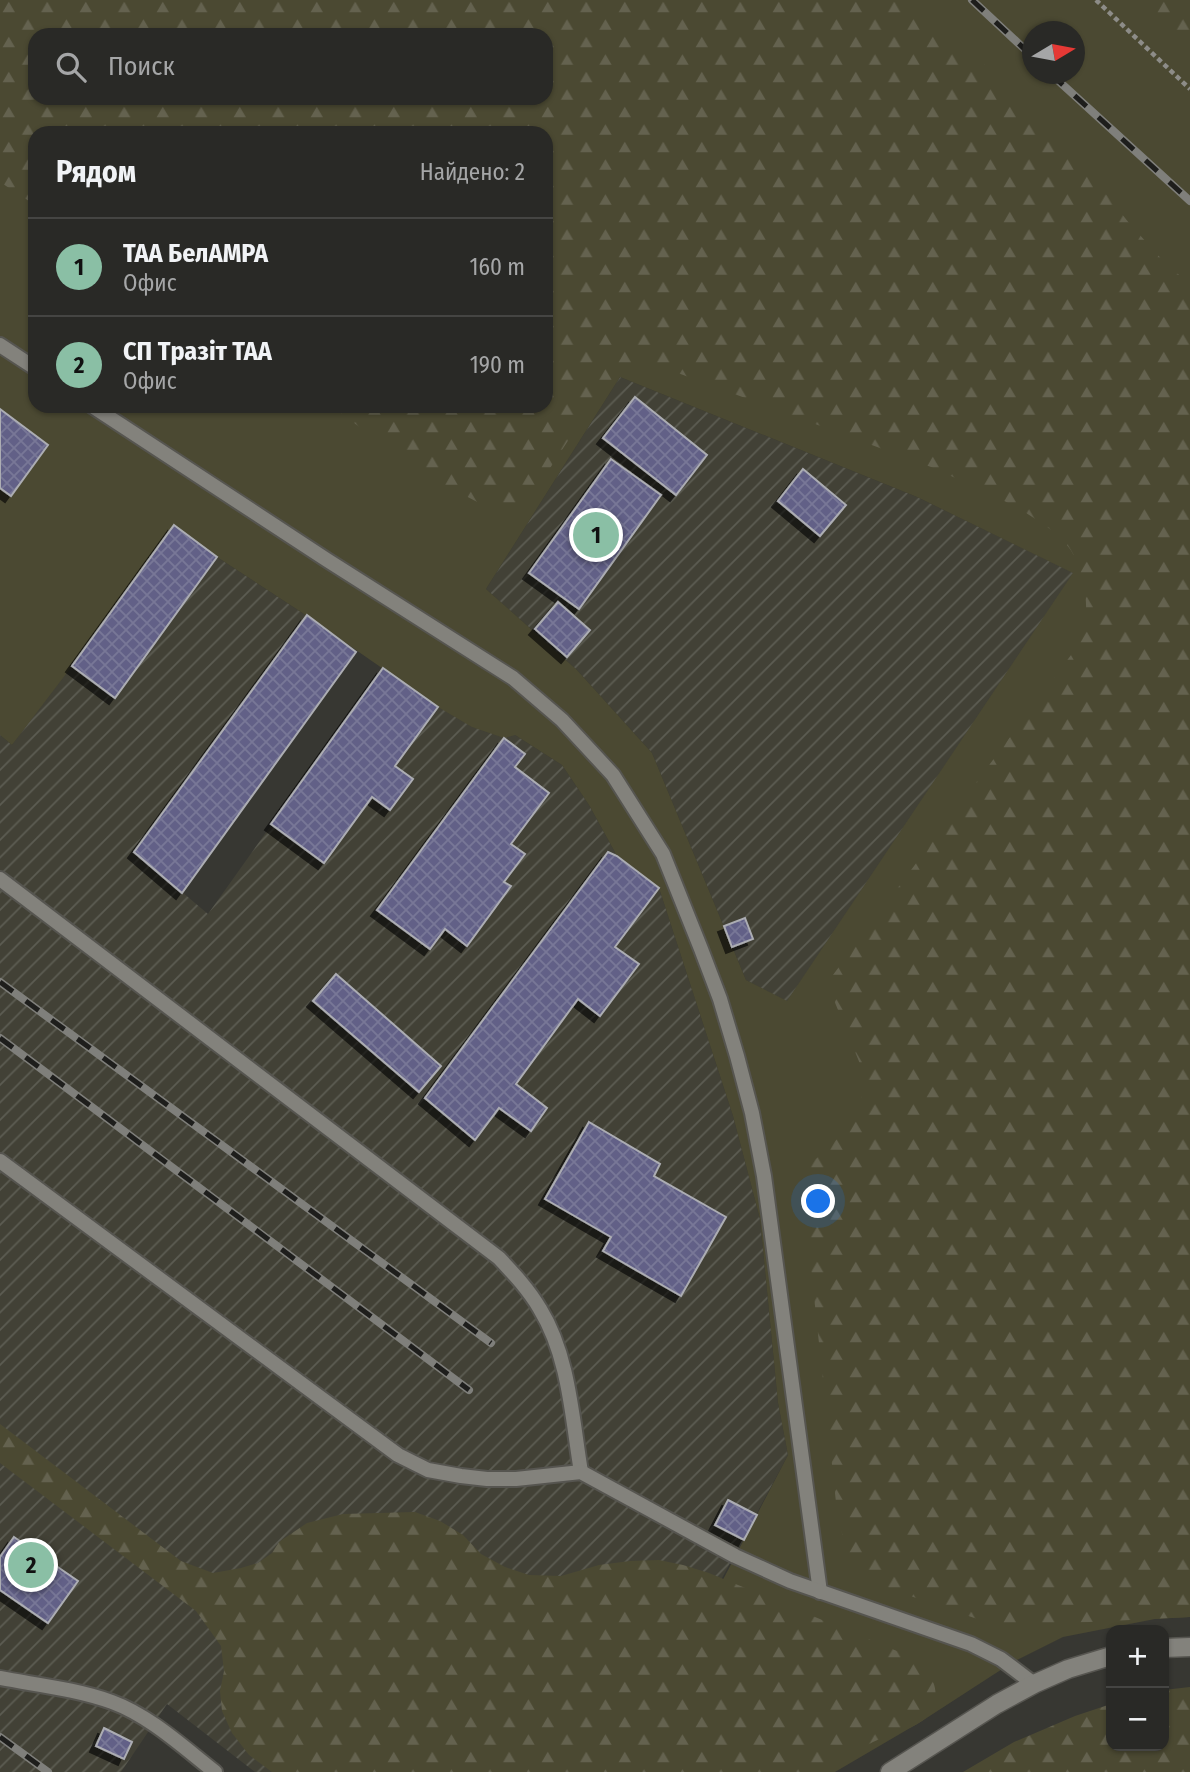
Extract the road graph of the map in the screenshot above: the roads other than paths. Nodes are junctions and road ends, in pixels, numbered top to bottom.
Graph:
1 (0, 345) edge
2 (28, 363) edge
3 (103, 413) edge
4 (0, 879) edge
5 (0, 1161) edge
6 (581, 1472) junction
7 (820, 1592) junction
8 (1190, 1647) edge
9 (1169, 1648) edge
10 (1106, 1658) edge
11 (0, 1678) edge
12 (1034, 1684) junction
13 (215, 1772) edge
14 (890, 1772) edge

1 - 2 lane
3 - 7 lane
4 - 6 lane
5 - 6 lane
6 - 7 lane
7 - 12 lane
8 - 9 street
10 - 12 street
11 - 13 lane
12 - 14 street

